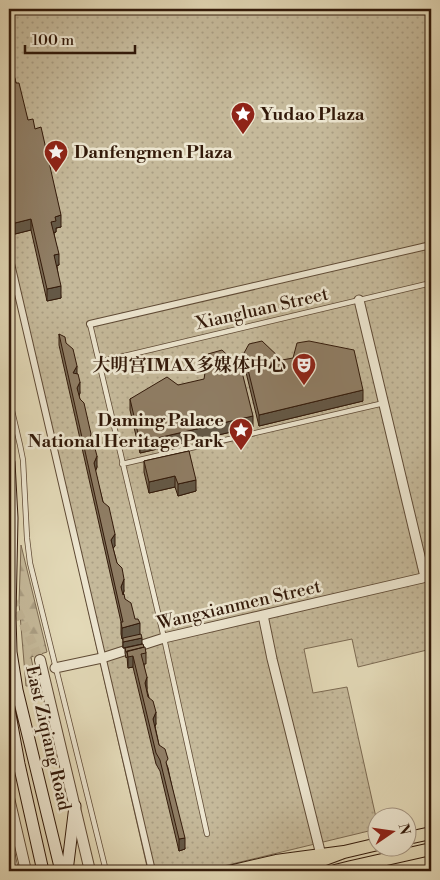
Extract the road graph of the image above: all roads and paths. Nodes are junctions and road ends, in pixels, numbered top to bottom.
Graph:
1 (431, 245) edge
2 (9, 255) edge
3 (431, 283) edge
4 (359, 300) junction
5 (90, 324) joint
6 (99, 362) junction
7 (9, 398) edge
8 (384, 403) junction
9 (9, 462) edge
10 (122, 464) junction
11 (428, 576) edge
12 (263, 615) junction
13 (164, 638) junction
14 (102, 658) junction
15 (40, 660) tunnel mouth
16 (55, 668) junction
17 (9, 709) edge
18 (9, 798) edge
19 (75, 806) junction
20 (431, 832) edge
21 (207, 834) dead end
22 (418, 835) edge
23 (9, 838) edge
24 (368, 846) edge
25 (431, 849) edge
26 (344, 852) junction
27 (321, 855) junction
28 (16, 871) edge
29 (26, 871) edge
30 (43, 871) edge
31 (61, 871) edge
32 (66, 871) edge
33 (90, 871) edge
34 (106, 871) edge
35 (152, 871) edge
36 (233, 871) edge
37 (293, 871) edge
38 (337, 871) edge

1 - 5 street
2 - 14 street
3 - 4 lane, Xiangluan Street
4 - 6 lane, Xiangluan Street
4 - 8 street
5 - 6 lane
6 - 10 lane
7 - 16 lane
8 - 10 lane
8 - 11 street
9 - 31 main road, East Ziqiang Road
10 - 13 lane
11 - 12 street, Wangxianmen Street
12 - 13 street, Wangxianmen Street
12 - 27 street
13 - 14 street, Wangxianmen Street
13 - 21 lane
14 - 16 street, Wangxianmen Street
14 - 35 street
15 - 19 street
16 - 34 lane
17 - 30 main road, East Ziqiang Road
18 - 29 street
19 - 32 main road
19 - 33 street
20 - 22 main road
23 - 28 lane
24 - 26 main road
25 - 38 main road
26 - 27 main road
26 - 37 main road
27 - 36 main road

